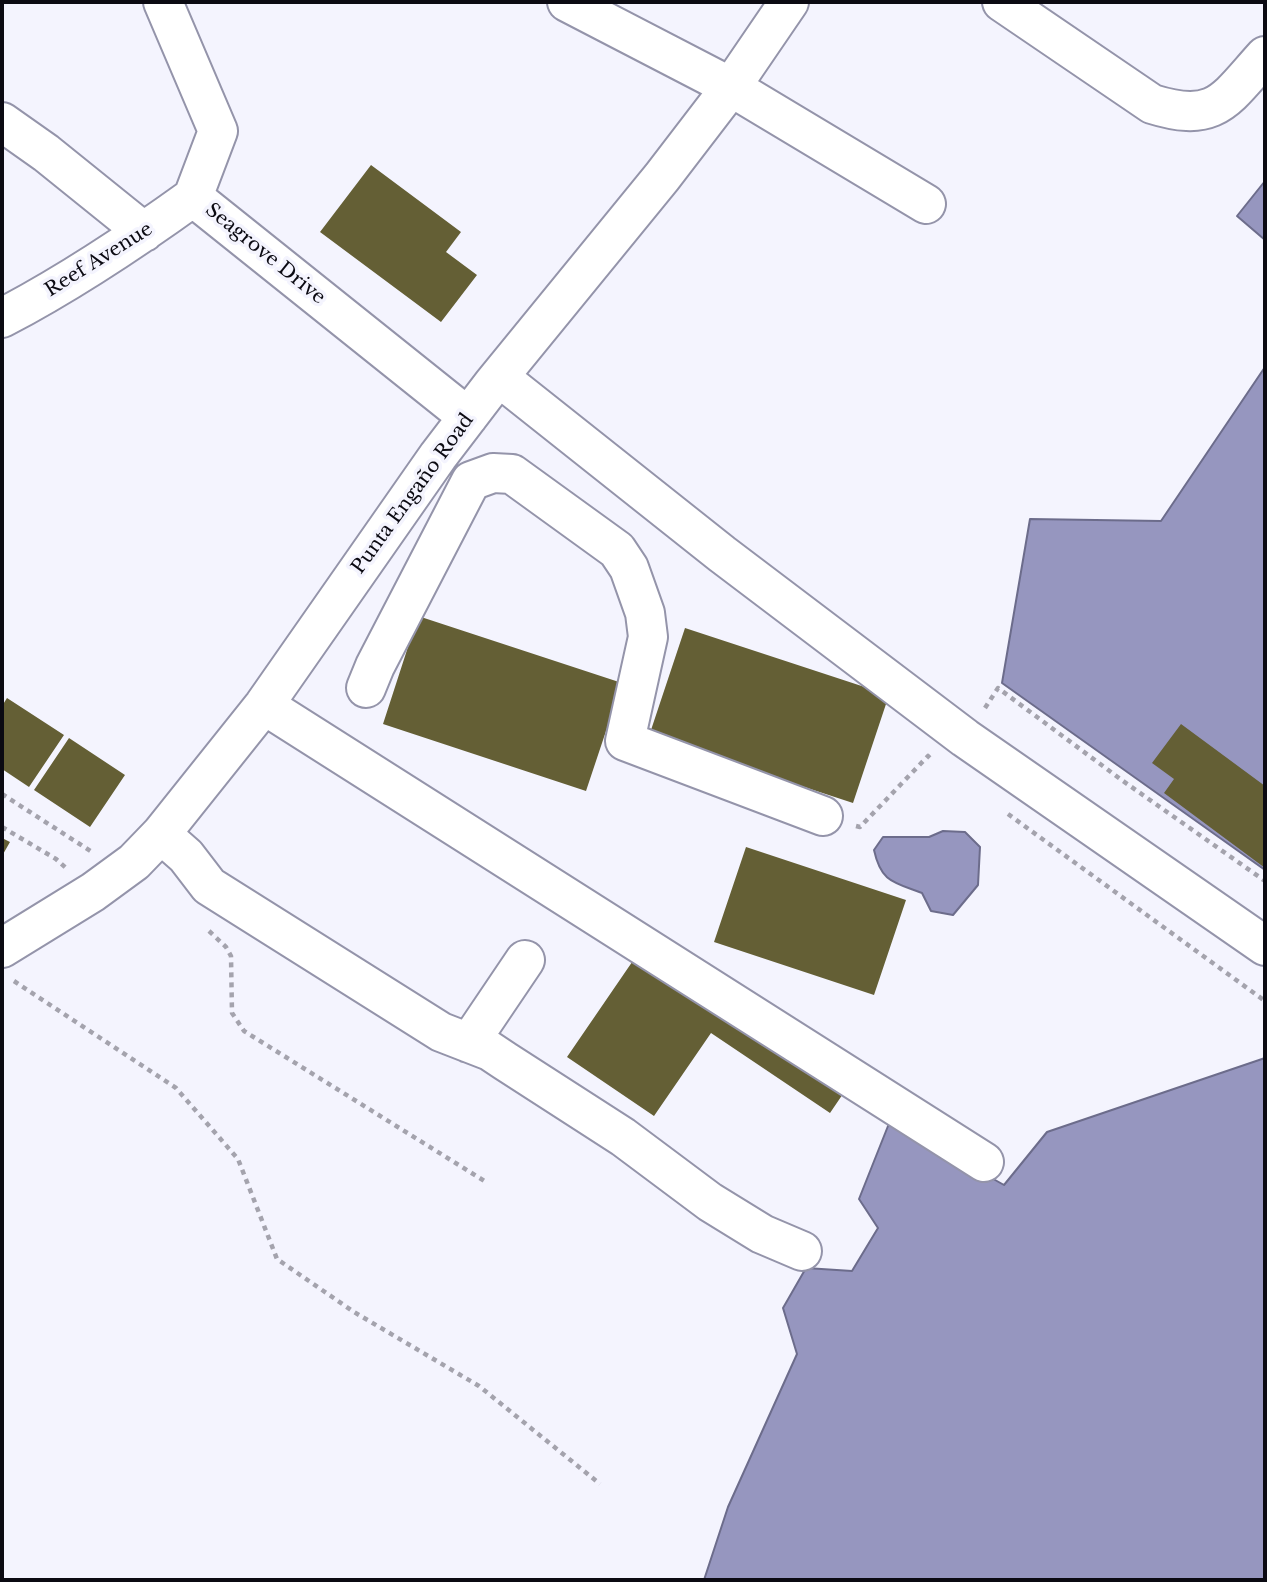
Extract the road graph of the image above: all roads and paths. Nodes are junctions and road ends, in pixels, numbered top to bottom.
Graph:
1 (163, 2) edge
2 (567, 2) edge
3 (789, 2) edge
4 (1002, 2) edge
5 (1265, 56) edge
6 (730, 87) junction
7 (2, 122) edge
8 (193, 197) junction
9 (926, 204) dead end
10 (144, 232) junction
11 (2, 318) edge
12 (499, 377) junction
13 (468, 417) junction
14 (438, 456) junction
15 (471, 481) junction
16 (366, 688) dead end
17 (264, 705) junction
18 (952, 751) junction
19 (2, 794) edge
20 (1006, 813) dead end
21 (823, 816) joint
22 (2, 827) edge
23 (160, 834) junction
24 (107, 881) junction
25 (1265, 881) edge
26 (206, 928) dead end
27 (1265, 946) edge
28 (525, 960) dead end
29 (8, 964) edge
30 (1265, 1001) edge
31 (469, 1043) junction
32 (984, 1162) dead end
33 (486, 1182) dead end
34 (802, 1251) dead end
35 (600, 1484) dead end

1 - 8 street, Seagrove Drive
2 - 6 street
3 - 6 street, Punta Engaño Road
4 - 5 street
6 - 9 street
6 - 12 street, Punta Engaño Road
7 - 10 street
8 - 10 street, Reef Avenue
8 - 13 street, Seagrove Drive
10 - 11 street, Reef Avenue
12 - 13 street, Punta Engaño Road
12 - 18 street
13 - 14 street, Punta Engaño Road
14 - 15 street
14 - 17 street, Punta Engaño Road
15 - 16 street
15 - 21 street
17 - 23 street, Punta Engaño Road
17 - 32 street
18 - 21 path
18 - 25 path
18 - 27 street
19 - 24 path
20 - 30 path
22 - 24 path
23 - 24 street, Punta Engaño Road
23 - 31 street
24 - 29 street, Punta Engaño Road
26 - 33 path
28 - 31 street
29 - 35 path
31 - 34 street

